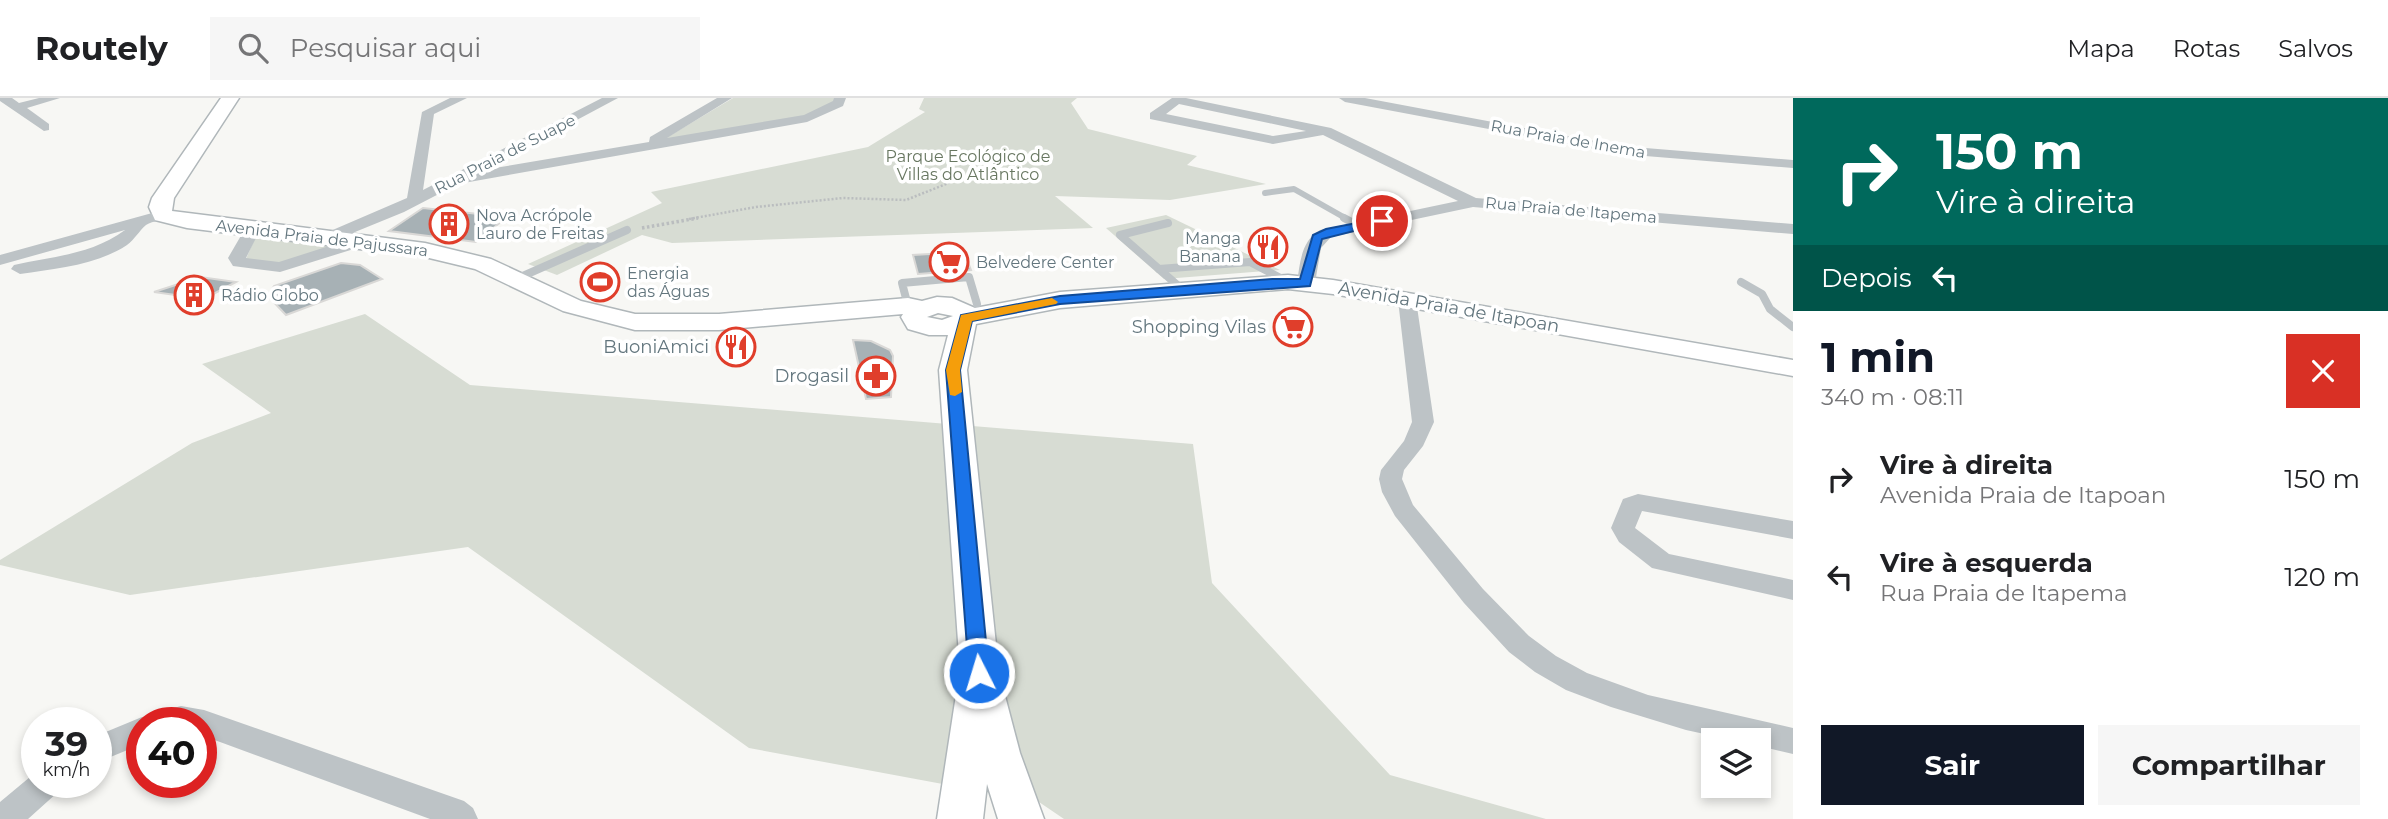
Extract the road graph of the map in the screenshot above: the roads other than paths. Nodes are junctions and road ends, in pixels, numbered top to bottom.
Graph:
1 (4, 98) edge
2 (54, 98) edge
3 (230, 98) edge
4 (461, 98) edge
5 (612, 98) edge
6 (726, 98) edge
7 (840, 98) edge
8 (1345, 98) edge
9 (1179, 99) edge
10 (429, 105) edge
11 (17, 107) junction
12 (44, 127) dead end
13 (1326, 131) junction
14 (643, 148) junction
15 (1793, 164) edge
16 (454, 180) junction
17 (1265, 193) dead end
18 (414, 201) junction
19 (1473, 202) junction
20 (398, 209) junction
21 (163, 215) junction
22 (140, 221) junction
23 (1168, 223) dead end
24 (1359, 226) junction
25 (1793, 229) edge
26 (252, 230) junction
27 (628, 230) road end
28 (327, 238) junction
29 (358, 242) junction
30 (59, 244) junction
31 (75, 258) junction
32 (0, 260) edge
33 (0, 268) edge
34 (1159, 269) junction
35 (516, 279) junction
36 (1741, 282) dead end
37 (1297, 283) junction
38 (1183, 290) junction
39 (1407, 300) junction
40 (966, 313) junction
41 (918, 316) junction
42 (1793, 327) edge
43 (1793, 368) edge
44 (953, 370) junction
45 (1793, 530) edge
46 (1793, 590) edge
47 (979, 673) junction
48 (217, 728) edge
49 (1793, 741) edge
50 (28, 798) edge
51 (4, 819) edge
52 (461, 819) edge
53 (960, 819) edge
54 (1021, 819) edge

1 - 11 street
2 - 11 street
3 - 21 street
4 - 10 street
5 - 16 street, Rua Praia de Suape
6 - 14 street
7 - 14 street
8 - 15 street, Rua Praia de Inema
9 - 13 street
9 - 13 street
10 - 18 street
11 - 12 street
13 - 19 street
14 - 16 street
16 - 18 street, Rua Praia de Suape
17 - 24 lane
18 - 20 street, Rua Praia de Suape
19 - 24 street, Rua Praia de Itapema
19 - 25 street, Rua Praia de Itapema
20 - 28 street, Rua Praia de Suape
20 - 29 street, Rua Praia de Suape
21 - 22 street
21 - 26 street, Avenida Praia de Pajussara
22 - 30 street
22 - 31 street
23 - 34 lane
24 - 37 street, Rua Praia de Itapema
26 - 28 street, Avenida Praia de Pajussara
26 - 29 street
27 - 35 lane
28 - 29 street, Avenida Praia de Pajussara
29 - 35 street, Avenida Praia de Pajussara
30 - 31 street
30 - 32 street
31 - 33 street
34 - 37 lane
34 - 38 lane
35 - 41 street, Avenida Praia de Pajussara
36 - 42 lane
37 - 38 street, Avenida Praia de Itapoan
37 - 39 street, Avenida Praia de Itapoan
38 - 40 street, Avenida Praia de Itapoan
39 - 43 street, Avenida Praia de Itapoan
39 - 49 street
40 - 41 street, Avenida Praia de Pajussara
40 - 41 lane
40 - 44 street
41 - 44 street
44 - 47 street
45 - 46 street
47 - 53 street
47 - 54 street
48 - 52 street
50 - 51 street

